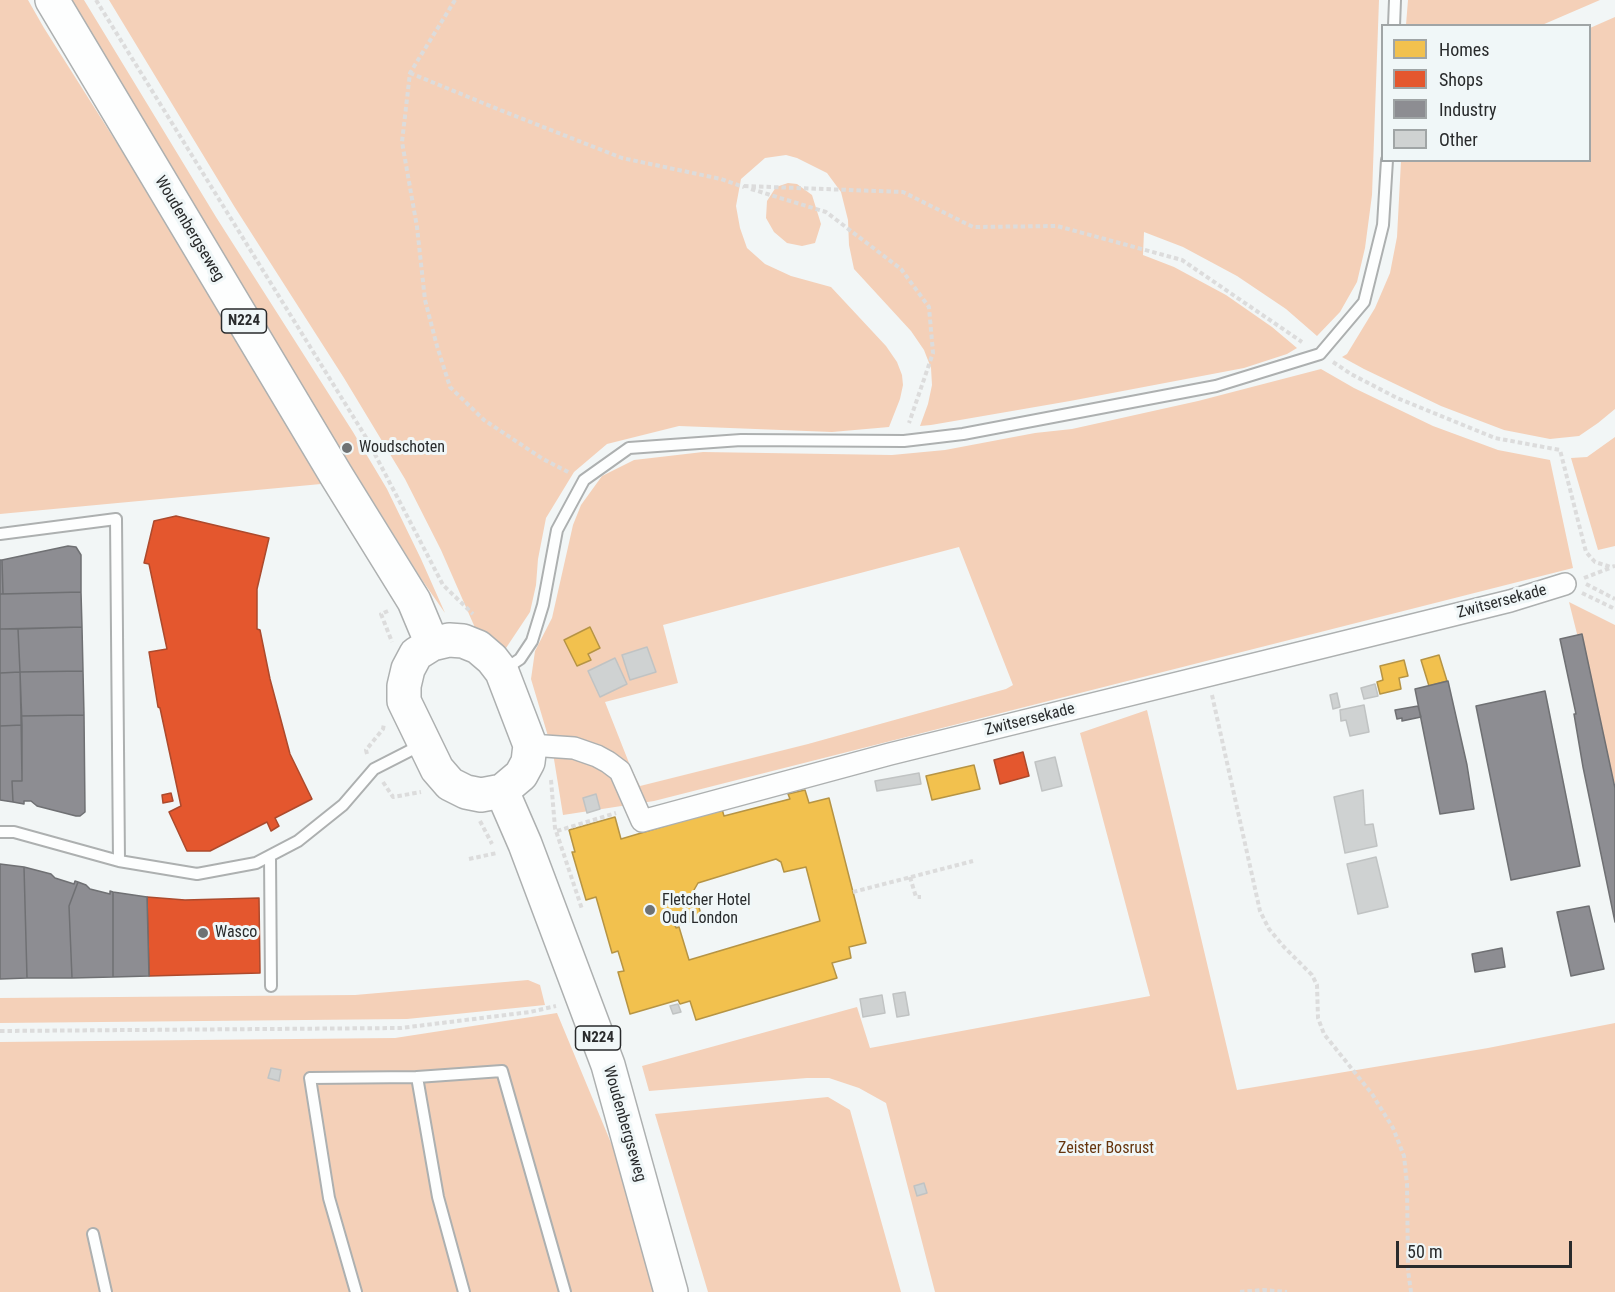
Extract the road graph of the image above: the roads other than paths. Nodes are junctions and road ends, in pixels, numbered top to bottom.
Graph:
1 (52, 0) edge
2 (1395, 0) edge
3 (1394, 24) edge
4 (1387, 162) edge
5 (0, 534) edge
6 (1565, 584) road end
7 (432, 644) junction
8 (502, 672) junction
9 (424, 743) junction
10 (539, 746) junction
11 (502, 791) junction
12 (0, 832) edge
13 (270, 856) junction
14 (119, 861) junction
15 (271, 986) dead end
16 (417, 1077) junction
17 (93, 1234) dead end
18 (106, 1292) edge
19 (356, 1292) edge
20 (464, 1292) edge
21 (565, 1292) edge
22 (671, 1292) edge

1 - 7 main road, Woudenbergseweg / N224
2 - 3 lane
4 - 8 lane
5 - 14 lane
6 - 10 street, Zwitsersekade
7 - 8 main road
7 - 9 main road
8 - 10 main road
9 - 11 main road
9 - 13 lane
10 - 11 main road
11 - 22 main road, Woudenbergseweg / N224
12 - 14 lane
13 - 14 lane
13 - 15 lane
16 - 19 lane
16 - 20 lane
16 - 21 lane
17 - 18 lane

